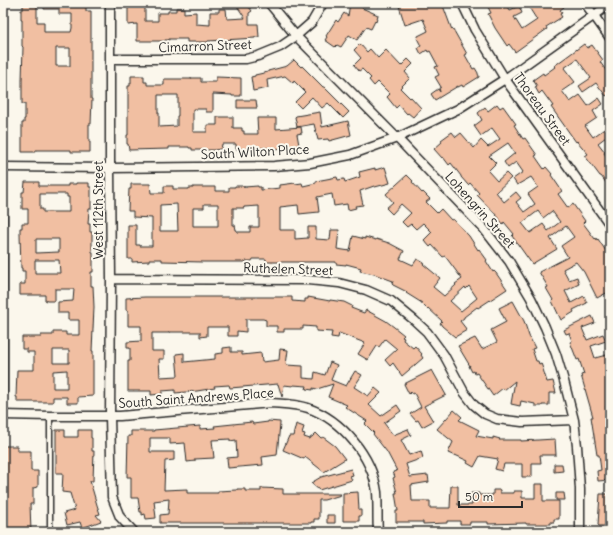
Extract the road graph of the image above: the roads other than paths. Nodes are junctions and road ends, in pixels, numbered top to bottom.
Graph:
1 (4, 3) edge
2 (110, 3) edge
3 (269, 3) edge
4 (323, 3) edge
5 (462, 3) edge
6 (585, 3) edge
7 (610, 4) edge
8 (594, 15) junction
9 (296, 36) junction
10 (610, 38) edge
11 (110, 59) junction
12 (505, 80) junction
13 (397, 138) junction
14 (3, 166) edge
15 (110, 168) junction
16 (610, 225) edge
17 (111, 279) junction
18 (4, 415) edge
19 (50, 416) junction
20 (110, 416) junction
21 (574, 420) junction
22 (50, 532) edge
23 (134, 532) edge
24 (378, 532) edge
25 (580, 532) edge

1 - 14 lane
2 - 11 street, West 112th Street
3 - 9 street, Lohengrin Street
4 - 9 street, Cimarron Street
5 - 12 street, Thoreau Street
6 - 8 street
7 - 8 street, South Wilton Place
8 - 10 street
8 - 12 street, South Wilton Place
9 - 11 street, Cimarron Street
9 - 13 street, Lohengrin Street
11 - 15 street, West 112th Street
12 - 13 street, South Wilton Place
12 - 16 street, Thoreau Street
13 - 15 street, South Wilton Place
13 - 21 street, Lohengrin Street
14 - 15 street, South Wilton Place
14 - 18 lane
15 - 17 street, West 112th Street
17 - 20 street, West 112th Street
17 - 21 street, Ruthelen Street
18 - 19 street, South Saint Andrews Place
19 - 20 street, South Saint Andrews Place
19 - 22 lane
20 - 23 street, West 112th Street
20 - 24 street, South Saint Andrews Place
21 - 25 street, Lohengrin Street

